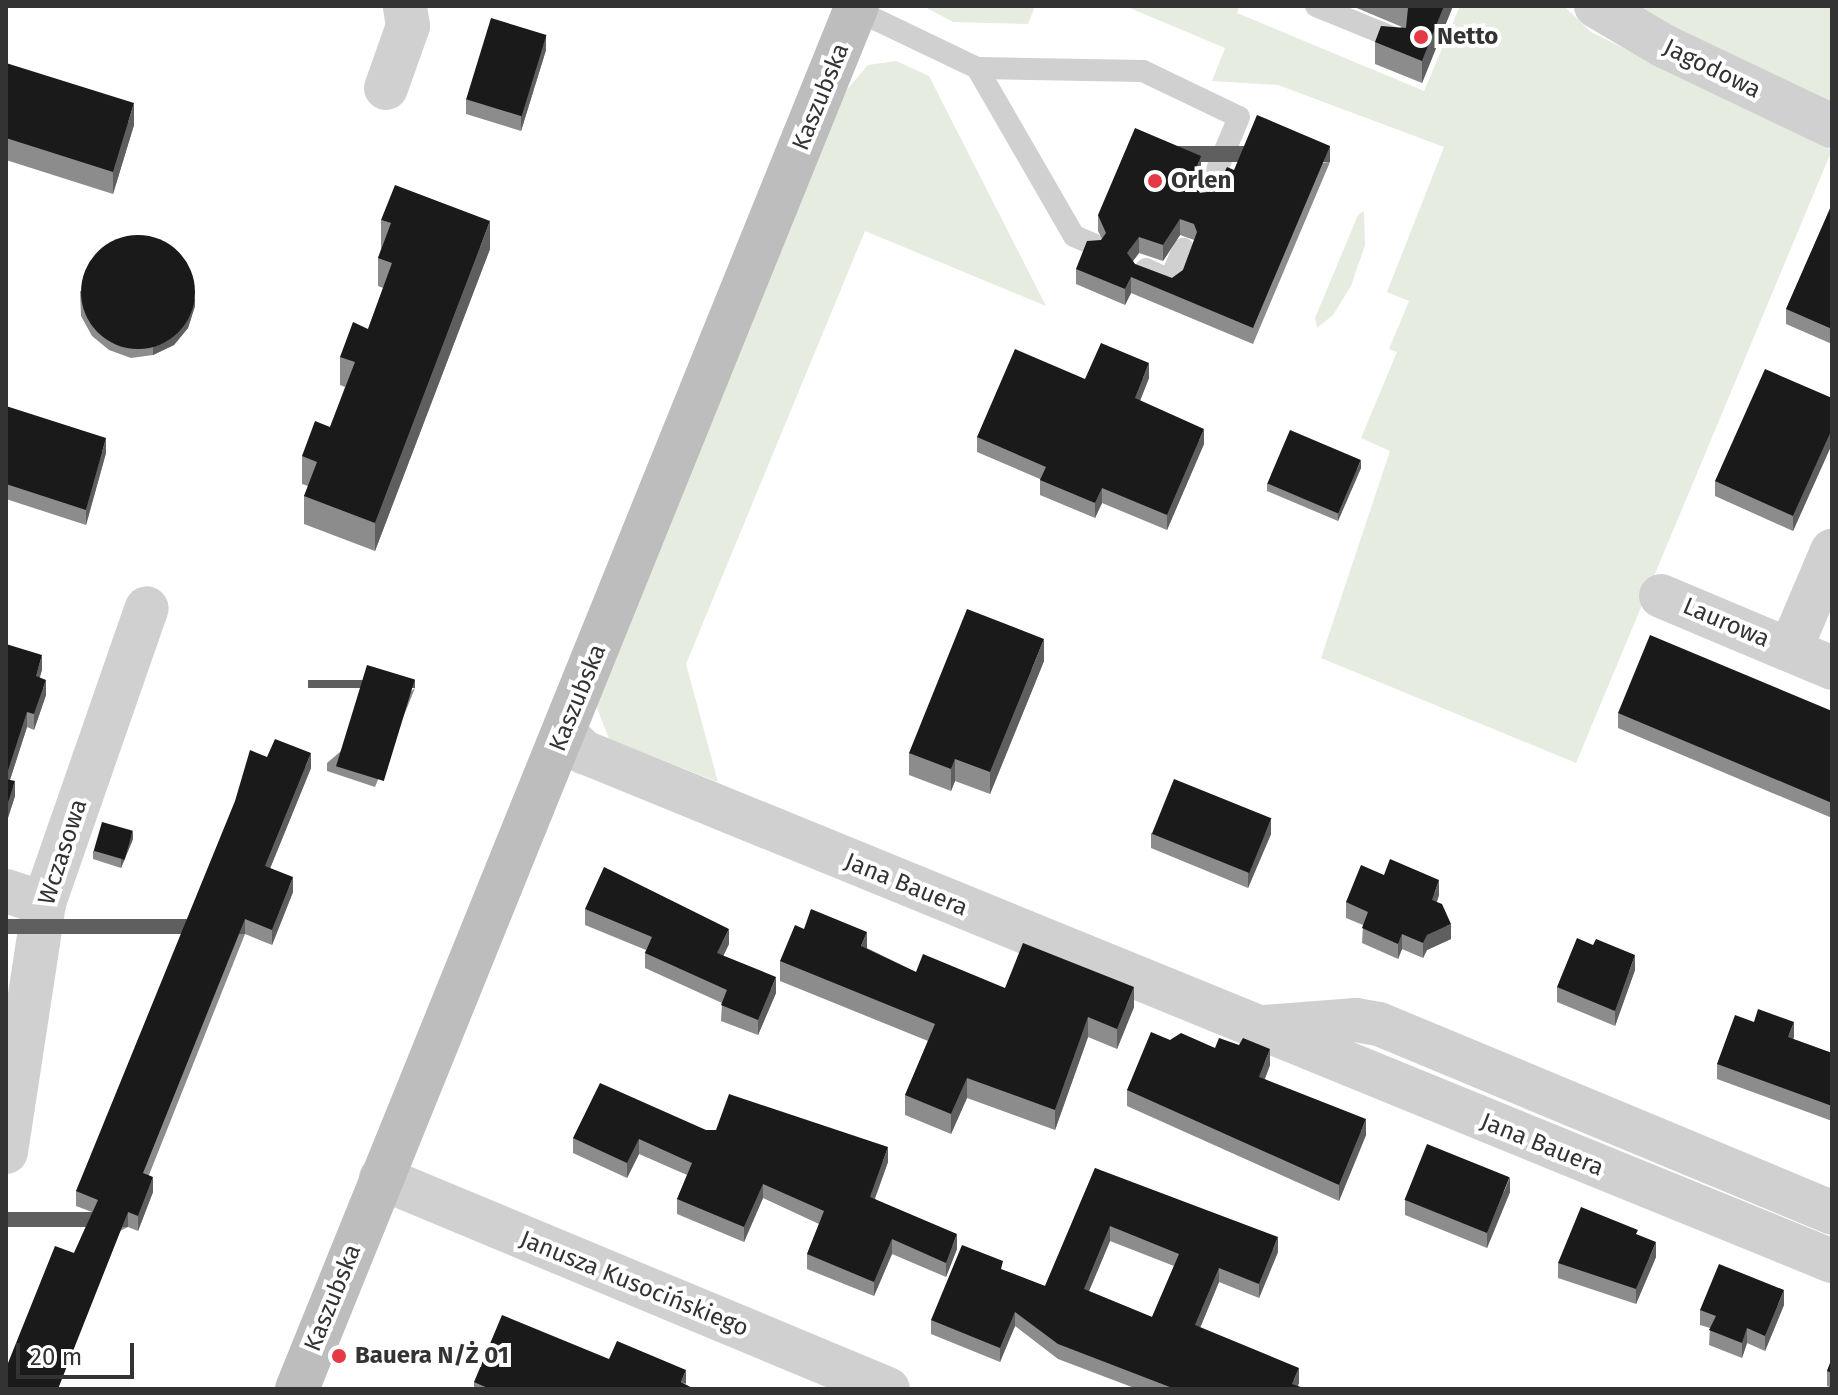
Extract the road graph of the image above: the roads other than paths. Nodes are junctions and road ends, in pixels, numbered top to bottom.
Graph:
1 (405, 6) edge
2 (1316, 6) edge
3 (1596, 6) edge
4 (857, 8) edge
5 (1397, 39) edge
6 (977, 68) junction
7 (386, 88) dead end
8 (1832, 126) edge
9 (1206, 196) edge
10 (1093, 244) edge
11 (1183, 249) dead end
12 (1141, 267) edge
13 (1832, 551) edge
14 (1661, 596) dead end
15 (1823, 598) edge
16 (147, 608) dead end
17 (1790, 650) junction
18 (1832, 668) edge
19 (564, 733) junction
20 (25, 897) edge
21 (1254, 1027) junction
22 (1471, 1062) junction
23 (1452, 1108) junction
24 (6, 1152) edge
25 (381, 1178) junction
26 (1832, 1213) edge
27 (1827, 1247) edge
28 (297, 1389) edge
29 (888, 1389) edge

1 - 7 street
2 - 5 lane
3 - 8 street, Jagodowa
4 - 6 lane
4 - 19 main road, Kaszubska
6 - 9 lane
6 - 10 lane
11 - 12 lane
13 - 15 street, Laurowa
14 - 17 street, Laurowa
15 - 17 street, Laurowa
16 - 20 street, Wczasowa
17 - 18 street, Laurowa
19 - 21 street, Jana Bauera
19 - 25 main road, Kaszubska
20 - 24 street, Wczasowa
21 - 22 street, Jana Bauera
21 - 23 street, Jana Bauera
22 - 23 street
22 - 26 street, Jana Bauera
23 - 27 street, Jana Bauera
25 - 28 main road, Kaszubska
25 - 29 street, Janusza Kusocińskiego

